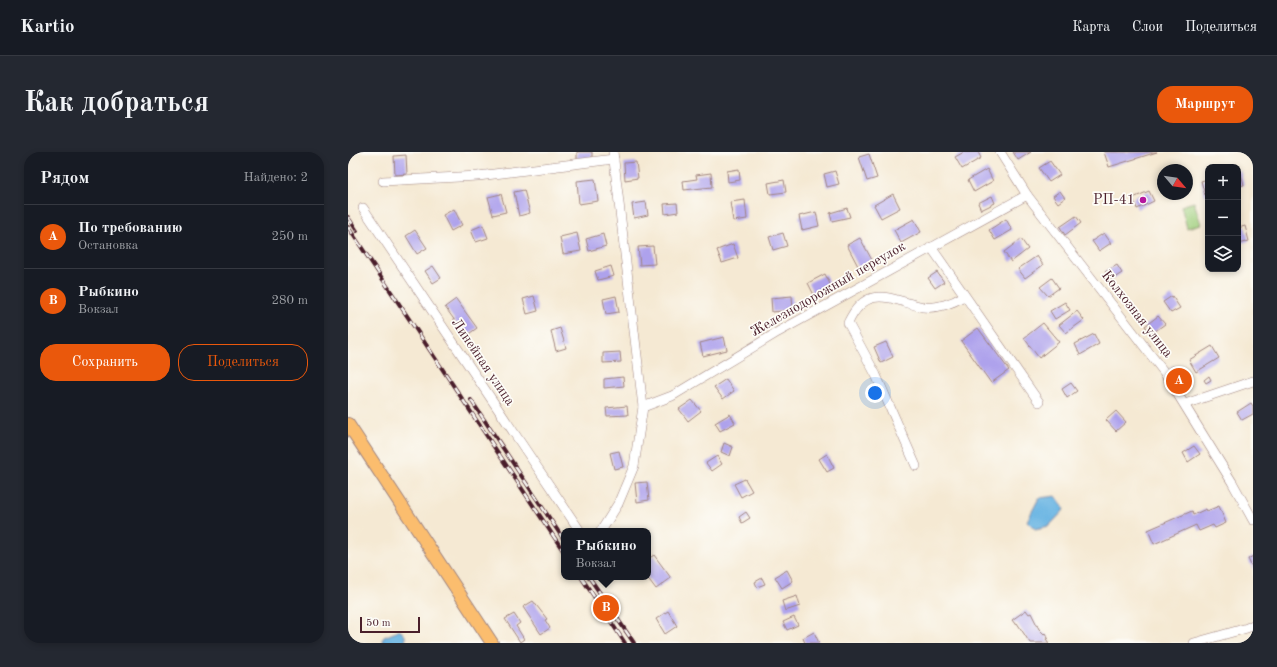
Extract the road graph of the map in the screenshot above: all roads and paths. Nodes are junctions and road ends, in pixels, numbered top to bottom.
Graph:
1 (1000, 152) edge
2 (613, 156) edge
3 (383, 181) dead end
4 (1026, 195) junction
5 (363, 208) dead end
6 (931, 247) junction
7 (864, 284) junction
8 (964, 296) junction
9 (871, 297) junction
10 (1253, 380) edge
11 (1039, 402) dead end
12 (1185, 404) junction
13 (643, 407) junction
14 (348, 424) edge
15 (916, 466) dead end
16 (1253, 520) edge
17 (578, 528) edge
18 (602, 528) edge
19 (1253, 625) edge
20 (492, 643) edge
21 (1194, 643) edge

1 - 4 street, Колхозная улица
2 - 3 street
2 - 13 street
4 - 6 street, Железнодорожный переулок
4 - 12 street, Колхозная улица
5 - 17 street, Линейная улица
6 - 7 street, Железнодорожный переулок
6 - 8 street
7 - 9 street
7 - 13 street, Железнодорожный переулок
8 - 9 street
8 - 11 street
9 - 15 street
10 - 12 street
12 - 16 street, Колхозная улица
13 - 18 street
14 - 20 main road
19 - 21 street

